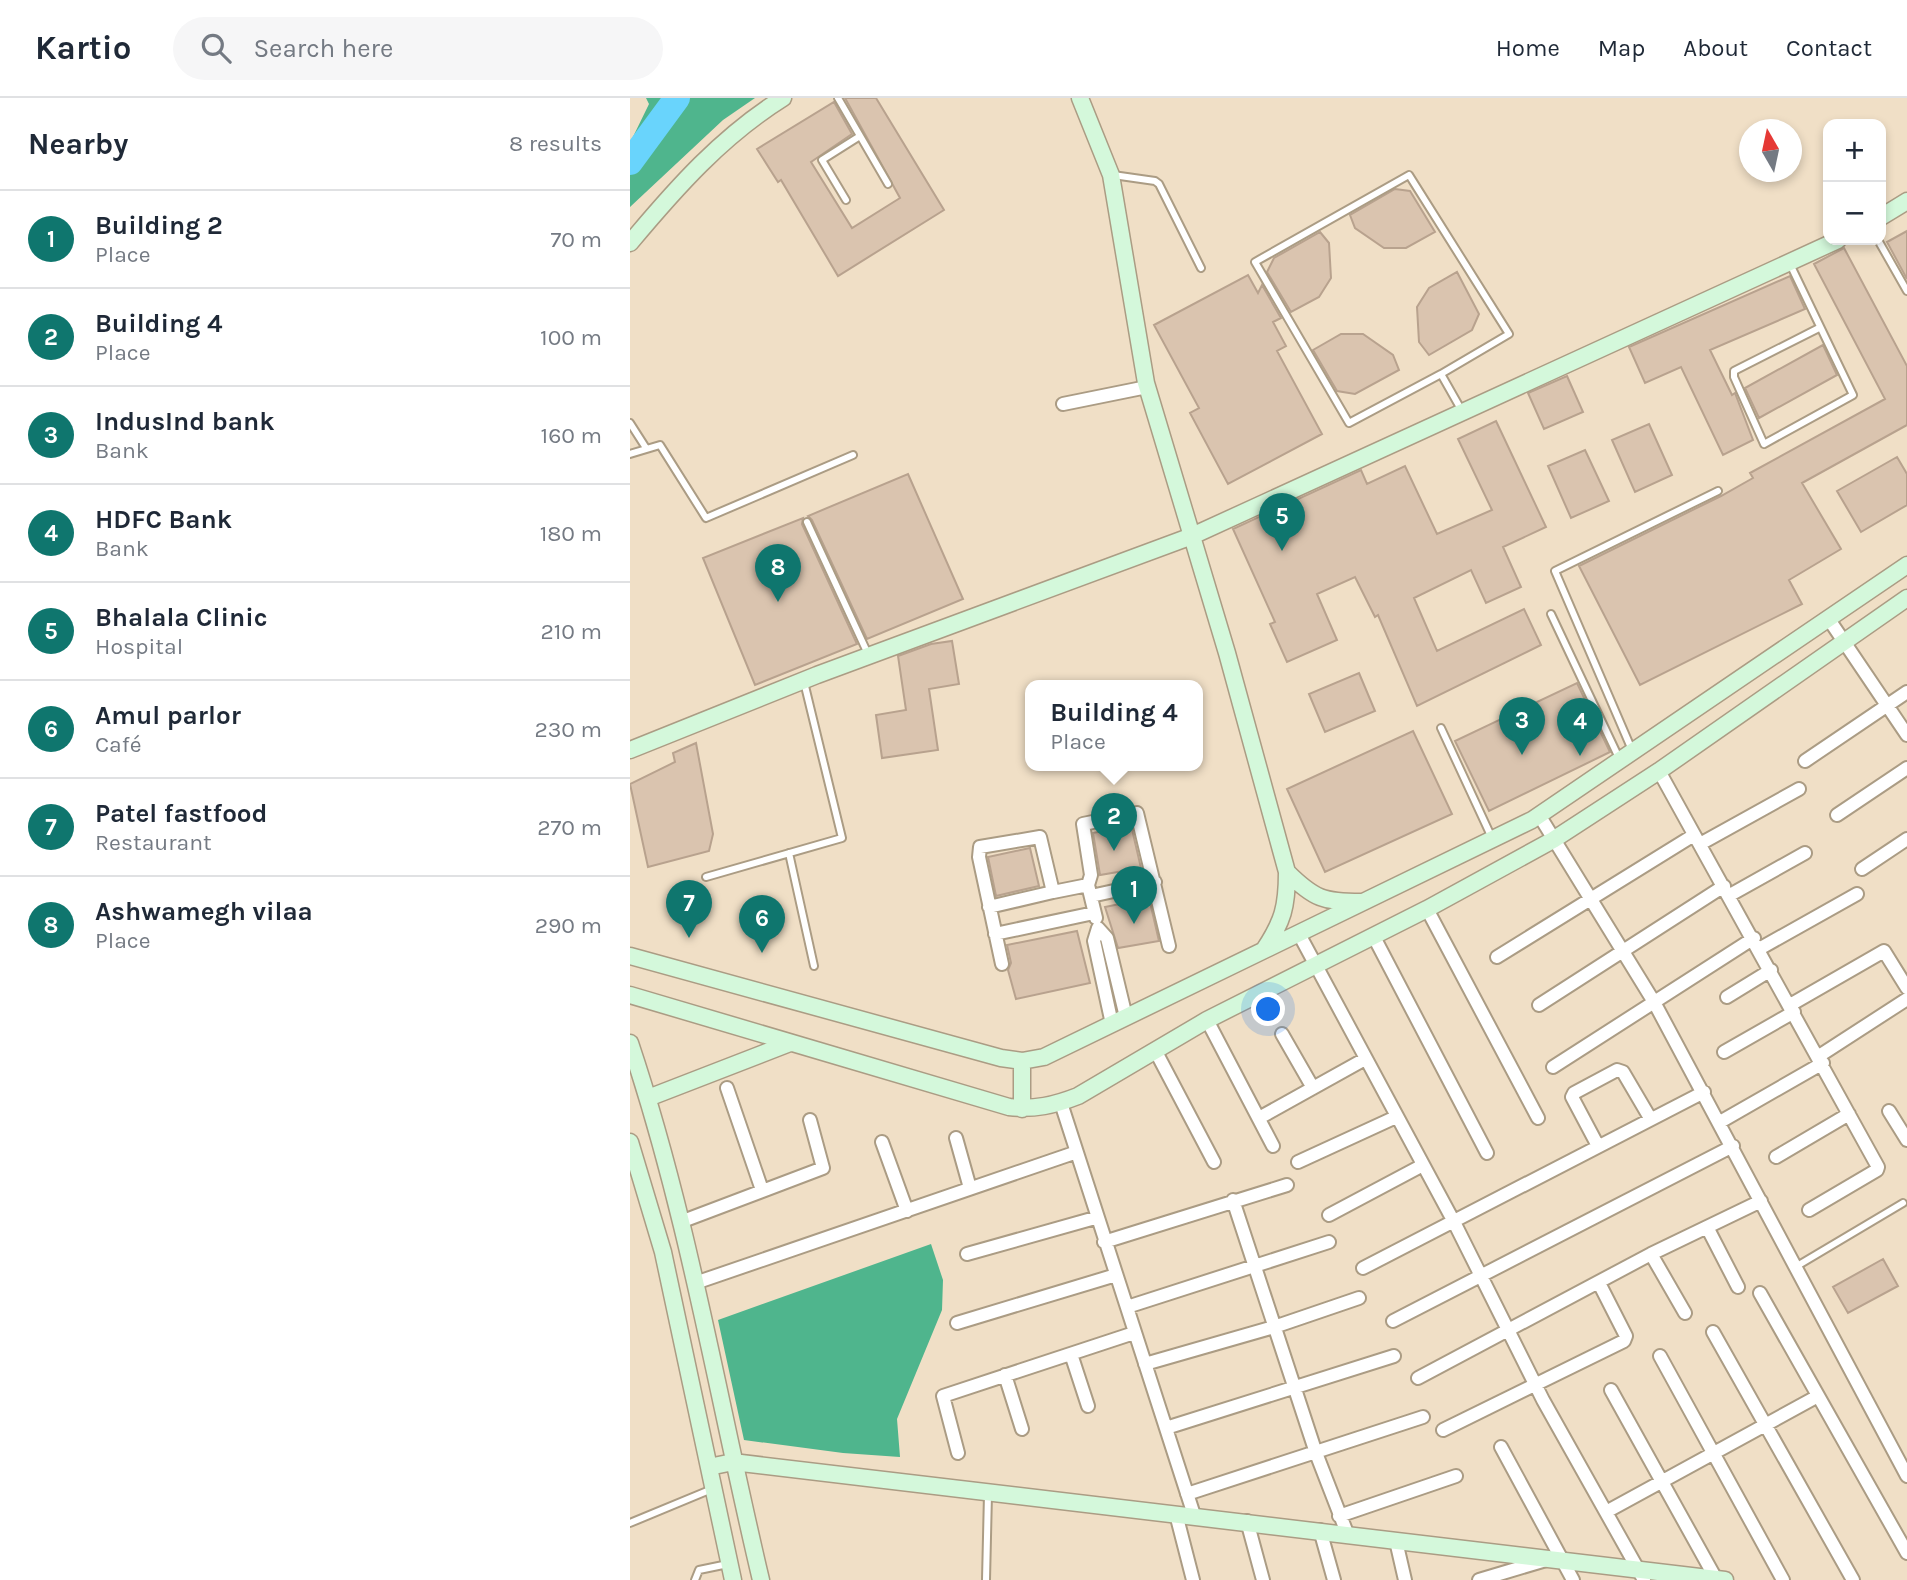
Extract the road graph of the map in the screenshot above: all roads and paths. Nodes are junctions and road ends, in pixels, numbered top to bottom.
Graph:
1 (783, 98) edge
2 (838, 98) edge
3 (1080, 98) edge
4 (860, 136) junction
5 (1111, 175) junction
6 (888, 184) dead end
7 (846, 200) dead end
8 (1907, 201) edge
9 (1886, 214) edge
10 (630, 243) edge
11 (1828, 245) edge
12 (1881, 245) edge
13 (1790, 264) junction
14 (1201, 268) dead end
15 (1907, 291) edge
16 (1819, 328) junction
17 (1441, 374) junction
18 (1147, 387) junction
19 (1063, 404) dead end
20 (1463, 412) junction
21 (630, 423) edge
22 (646, 448) junction
23 (630, 454) edge
24 (853, 455) dead end
25 (1718, 491) dead end
26 (807, 522) dead end
27 (1192, 536) junction
28 (1907, 565) edge
29 (1907, 597) edge
30 (1551, 614) dead end
31 (1828, 618) junction
32 (1843, 641) junction
33 (870, 657) junction
34 (803, 680) junction
35 (1907, 692) edge
36 (1888, 706) junction
37 (1441, 728) dead end
38 (1907, 735) edge
39 (630, 750) edge
40 (1626, 756) junction
41 (1805, 761) dead end
42 (1907, 768) edge
43 (1659, 771) junction
44 (1799, 789) dead end
45 (1539, 815) junction
46 (1837, 815) dead end
47 (1697, 839) junction
48 (1907, 839) edge
49 (1493, 840) junction
50 (1553, 840) junction
51 (789, 853) junction
52 (1805, 853) dead end
53 (1862, 869) dead end
54 (1287, 872) junction
55 (706, 877) dead end
56 (1155, 882) junction
57 (1090, 890) junction
58 (1727, 891) junction
59 (1053, 892) junction
60 (1857, 894) dead end
61 (1591, 898) junction
62 (1365, 902) junction
63 (989, 907) junction
64 (1427, 909) junction
65 (1094, 912) junction
66 (995, 934) junction
67 (1299, 934) junction
68 (1374, 937) junction
69 (1756, 943) junction
70 (1169, 946) dead end
71 (1264, 950) junction
72 (1622, 950) junction
73 (630, 956) edge
74 (1497, 957) dead end
75 (1002, 964) dead end
76 (1314, 965) junction
77 (814, 966) dead end
78 (1771, 970) junction
79 (1907, 988) edge
80 (630, 995) edge
81 (1727, 997) dead end
82 (1907, 999) edge
83 (1654, 1002) junction
84 (1539, 1005) dead end
85 (1792, 1008) junction
86 (1207, 1020) junction
87 (1119, 1021) junction
88 (1282, 1034) dead end
89 (630, 1043) edge
90 (790, 1043) junction
91 (1155, 1050) junction
92 (1724, 1052) dead end
93 (1365, 1059) junction
94 (1821, 1060) junction
95 (1022, 1061) junction
96 (1553, 1067) dead end
97 (727, 1088) dead end
98 (1313, 1088) junction
99 (1704, 1092) junction
100 (649, 1098) junction
101 (1061, 1103) junction
102 (1022, 1108) junction
103 (1889, 1111) dead end
104 (1849, 1114) junction
105 (1396, 1117) junction
106 (1259, 1118) junction
107 (1538, 1118) dead end
108 (1650, 1118) junction
109 (810, 1120) dead end
110 (1720, 1122) junction
111 (956, 1138) dead end
112 (1907, 1138) edge
113 (630, 1142) edge
114 (882, 1142) dead end
115 (1273, 1146) dead end
116 (1598, 1146) junction
117 (1733, 1146) junction
118 (1074, 1153) junction
119 (1487, 1153) dead end
120 (1776, 1157) dead end
121 (1214, 1162) dead end
122 (1298, 1162) dead end
123 (1423, 1166) junction
124 (1287, 1185) dead end
125 (970, 1188) junction
126 (762, 1189) junction
127 (1233, 1200) junction
128 (1760, 1201) junction
129 (1903, 1203) dead end
130 (1810, 1210) dead end
131 (907, 1211) junction
132 (1329, 1215) dead end
133 (1096, 1218) junction
134 (683, 1220) junction
135 (1454, 1222) junction
136 (1707, 1227) junction
137 (1104, 1242) junction
138 (1329, 1242) dead end
139 (967, 1254) dead end
140 (1651, 1254) junction
141 (1255, 1265) junction
142 (1797, 1266) junction
143 (1363, 1268) dead end
144 (1116, 1275) junction
145 (1479, 1278) junction
146 (698, 1282) junction
147 (1600, 1283) junction
148 (1738, 1287) dead end
149 (1760, 1293) dead end
150 (1359, 1298) dead end
151 (1126, 1307) junction
152 (1685, 1312) dead end
153 (1393, 1321) dead end
154 (957, 1323) dead end
155 (1275, 1327) junction
156 (1508, 1331) junction
157 (1713, 1332) dead end
158 (1134, 1333) junction
159 (1070, 1354) junction
160 (1394, 1356) dead end
161 (1660, 1356) dead end
162 (1145, 1364) junction
163 (1005, 1375) junction
164 (1418, 1378) dead end
165 (1536, 1386) junction
166 (1295, 1389) junction
167 (1611, 1390) dead end
168 (1818, 1396) junction
169 (1088, 1406) dead end
170 (1423, 1417) dead end
171 (1765, 1424) junction
172 (1022, 1429) dead end
173 (1166, 1429) junction
174 (1443, 1430) dead end
175 (1501, 1447) dead end
176 (958, 1453) dead end
177 (1316, 1453) junction
178 (1713, 1453) junction
179 (733, 1462) junction
180 (709, 1466) junction
181 (1456, 1476) dead end
182 (1907, 1476) edge
183 (1661, 1482) junction
184 (714, 1488) junction
185 (988, 1491) junction
186 (1187, 1494) junction
187 (1606, 1512) junction
188 (1176, 1514) junction
189 (1194, 1516) junction
190 (1339, 1516) junction
191 (1247, 1521) junction
192 (630, 1523) edge
193 (1320, 1530) junction
194 (1347, 1533) junction
195 (1396, 1541) junction
196 (1907, 1553) edge
197 (1557, 1559) junction
198 (730, 1563) junction
199 (1641, 1575) edge
200 (1716, 1579) edge
201 (695, 1580) edge
202 (733, 1580) edge
203 (761, 1580) edge
204 (986, 1580) edge
205 (1193, 1580) edge
206 (1263, 1580) edge
207 (1334, 1580) edge
208 (1405, 1580) edge
209 (1479, 1580) edge
210 (1573, 1580) edge
211 (1783, 1580) edge
212 (1853, 1580) edge

1 - 10 street
2 - 4 lane
3 - 5 street
4 - 6 lane
4 - 7 lane
5 - 14 lane
5 - 18 street
8 - 9 street
11 - 13 street
12 - 15 lane
13 - 16 lane
13 - 20 street
16 - 16 lane
17 - 17 lane
17 - 20 lane
18 - 19 street
18 - 27 street
20 - 27 street
21 - 22 lane
22 - 23 lane
22 - 24 lane
25 - 40 lane
26 - 33 lane
27 - 33 street
27 - 54 street
28 - 31 street
29 - 32 street
30 - 40 lane
31 - 32 street
31 - 40 street
32 - 36 street
32 - 43 street
33 - 34 street
34 - 39 street
34 - 51 lane
35 - 36 street
36 - 38 street
36 - 41 street
37 - 49 lane
40 - 45 street
42 - 46 street
43 - 47 street
43 - 50 street
44 - 47 street
45 - 49 street
45 - 50 street
47 - 58 street
47 - 61 street
48 - 53 street
49 - 62 street
50 - 61 street
50 - 64 street
51 - 55 lane
51 - 77 lane
52 - 58 street
54 - 62 street
54 - 71 street
56 - 57 street
56 - 57 street
56 - 70 street
57 - 59 street
57 - 65 street
58 - 69 street
58 - 72 street
59 - 63 street
59 - 63 street
60 - 69 street
61 - 72 street
61 - 74 street
62 - 67 street
63 - 66 street
64 - 68 street
64 - 107 street
65 - 66 street
65 - 87 street
66 - 75 street
67 - 71 street
67 - 76 street
68 - 76 street
68 - 119 street
69 - 78 street
69 - 83 street
71 - 87 street
72 - 83 street
72 - 84 street
73 - 95 street
76 - 86 street
76 - 93 street
78 - 81 street
78 - 85 street
79 - 85 street
80 - 90 street
82 - 94 street
83 - 96 street
83 - 99 street
85 - 92 street
85 - 94 street
86 - 91 street
86 - 106 street
87 - 95 street
88 - 98 street
89 - 100 street
90 - 100 street
90 - 102 street
91 - 101 street
91 - 121 street
93 - 98 street
93 - 105 street
94 - 104 street
94 - 110 street
95 - 102 street
97 - 126 street
98 - 106 street
99 - 108 street
99 - 110 street
100 - 134 street
101 - 102 street
101 - 118 street
103 - 112 street
104 - 120 street
104 - 130 street
105 - 122 street
105 - 123 street
106 - 115 street
108 - 116 street
108 - 116 street
109 - 126 street
110 - 117 street
111 - 125 street
113 - 180 street
114 - 131 street
116 - 135 street
117 - 128 street
117 - 145 street
118 - 125 street
118 - 133 street
123 - 132 street
123 - 135 street
124 - 127 street
125 - 131 street
126 - 134 street
127 - 137 street
127 - 141 street
128 - 136 street
128 - 142 street
129 - 142 lane
131 - 146 street
133 - 137 street
133 - 139 street
134 - 146 street
135 - 143 street
135 - 145 street
136 - 140 street
136 - 148 street
137 - 144 street
138 - 141 street
140 - 147 street
140 - 152 street
141 - 151 street
141 - 155 street
142 - 182 street
144 - 151 street
144 - 154 street
145 - 153 street
145 - 156 street
146 - 179 street
147 - 156 street
147 - 165 street
149 - 168 street
150 - 155 street
151 - 158 street
155 - 162 street
155 - 166 street
156 - 164 street
156 - 165 street
157 - 171 street
158 - 159 street
158 - 162 street
159 - 163 street
159 - 169 street
160 - 166 street
161 - 178 street
162 - 173 street
163 - 172 street
163 - 176 street
165 - 174 street
165 - 187 street
166 - 173 street
166 - 177 street
167 - 183 street
168 - 171 street
168 - 196 street
170 - 177 street
171 - 178 street
171 - 212 street
173 - 186 street
175 - 197 street
177 - 186 street
177 - 190 street
178 - 183 street
178 - 211 street
179 - 180 street
179 - 185 street
179 - 203 street
180 - 184 street
181 - 190 street
183 - 187 street
183 - 200 street
184 - 192 lane
184 - 198 street
185 - 188 street
185 - 204 lane
186 - 189 street
187 - 199 street
188 - 189 street
188 - 205 street
189 - 191 street
190 - 194 street
191 - 193 street
191 - 206 street
193 - 194 street
193 - 207 street
194 - 195 street
195 - 197 street
195 - 208 street
197 - 199 street
197 - 209 street
197 - 210 street
198 - 201 lane
198 - 202 street
199 - 200 street

